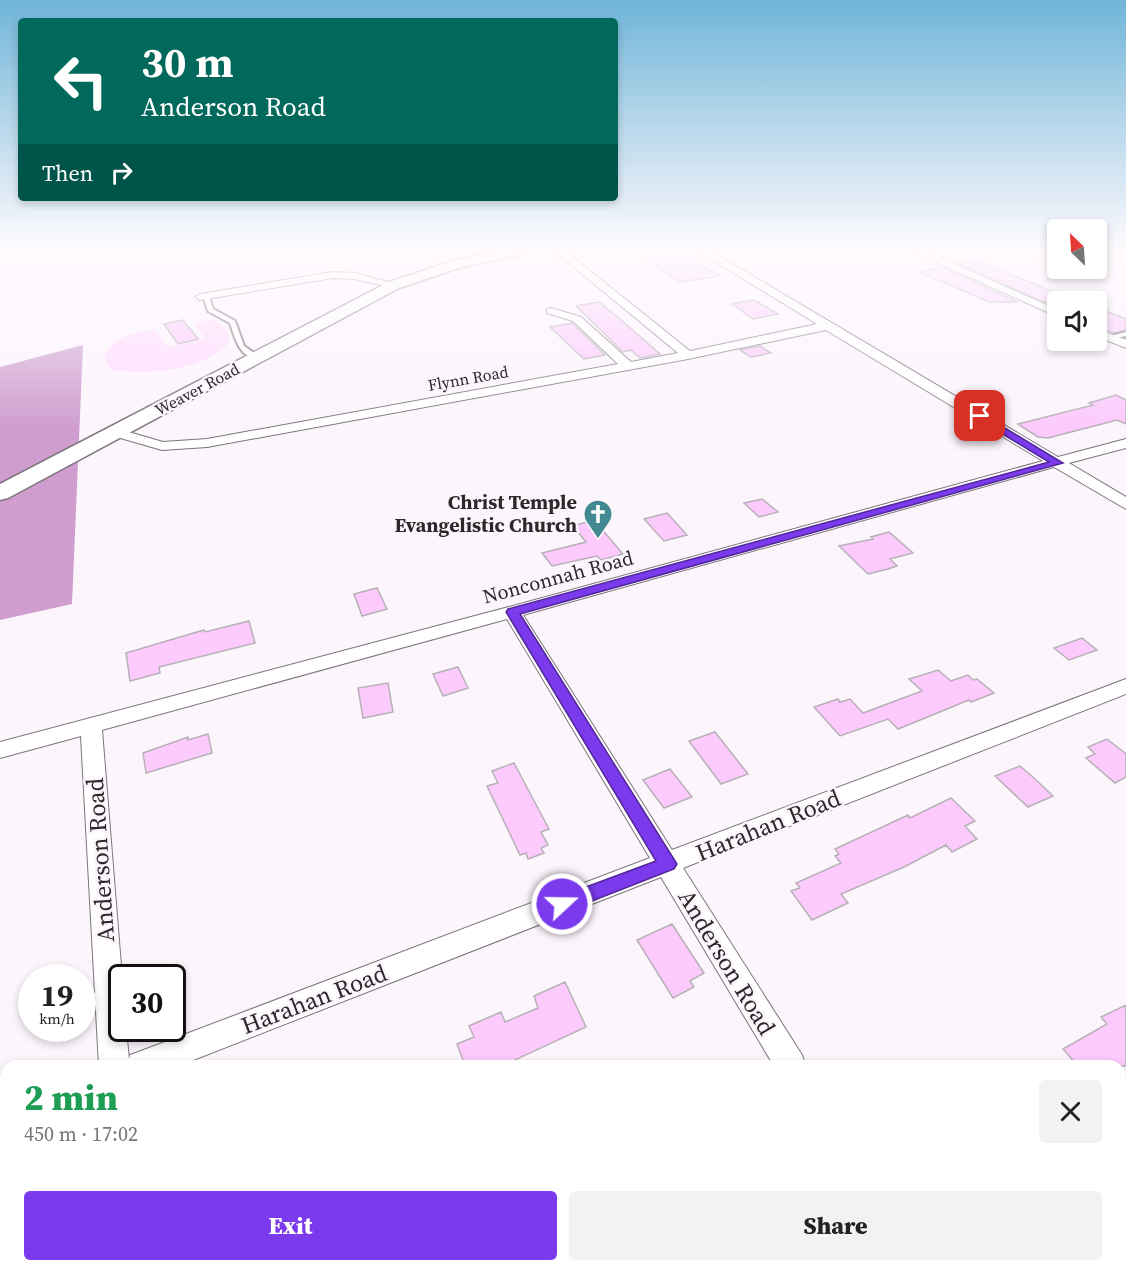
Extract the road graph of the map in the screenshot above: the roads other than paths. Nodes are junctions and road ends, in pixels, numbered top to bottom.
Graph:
1 (210, 309) edge
2 (347, 309) edge
3 (631, 309) edge
4 (799, 309) edge
5 (551, 311) dead end
6 (827, 326) junction
7 (1126, 334) edge
8 (1107, 336) edge
9 (1110, 337) junction
10 (1126, 344) edge
11 (688, 355) junction
12 (256, 357) junction
13 (628, 366) junction
14 (115, 432) junction
15 (1126, 443) edge
16 (1057, 463) junction
17 (0, 493) edge
18 (1126, 504) edge
19 (512, 612) junction
20 (1126, 686) edge
21 (91, 725) junction
22 (0, 750) edge
23 (668, 864) junction
24 (114, 1060) edge
25 (157, 1060) edge
26 (787, 1060) edge

1 - 12 lane
2 - 12 main road, Weaver Road
3 - 11 street
4 - 6 street
5 - 13 street
6 - 11 street, Flynn Road
6 - 16 street
7 - 9 lane
8 - 9 street
9 - 10 street
11 - 13 street, Flynn Road
12 - 14 main road, Weaver Road
13 - 14 street, Flynn Road
14 - 17 main road, Weaver Road
15 - 16 street, Nonconnah Road
16 - 18 street
16 - 19 street, Nonconnah Road
19 - 21 street, Nonconnah Road
19 - 23 street, Anderson Road
20 - 23 street, Harahan Road
21 - 22 street, Nonconnah Road
21 - 24 street, Anderson Road
23 - 25 street, Harahan Road
23 - 26 street, Anderson Road

